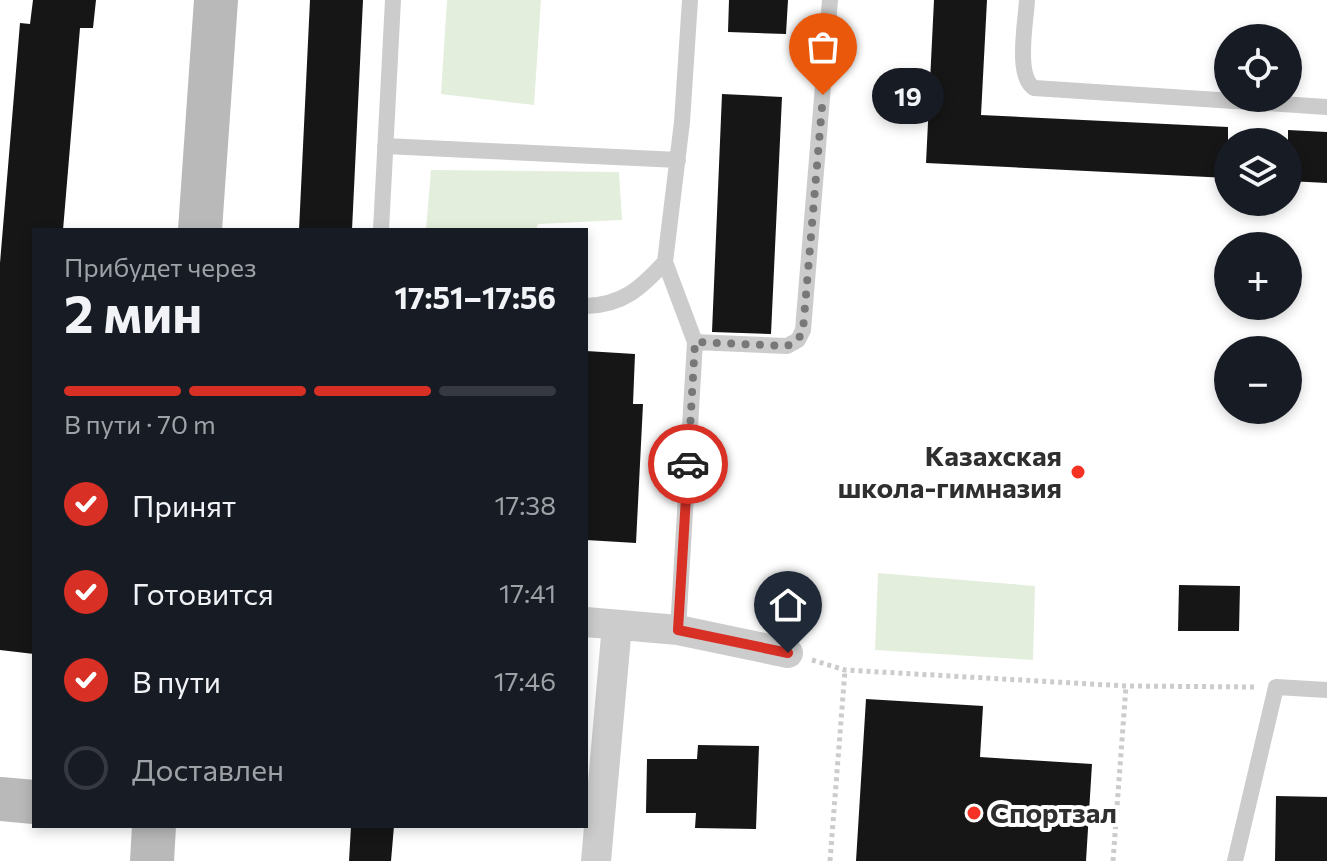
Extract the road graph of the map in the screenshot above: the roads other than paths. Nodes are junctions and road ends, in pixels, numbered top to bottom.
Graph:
1 (216, 0) edge
2 (393, 0) edge
3 (690, 0) edge
4 (830, 0) edge
5 (1027, 0) edge
6 (1327, 107) edge
7 (385, 146) junction
8 (678, 160) junction
9 (200, 228) edge
10 (381, 228) edge
11 (665, 262) junction
12 (588, 306) edge
13 (695, 342) junction
14 (588, 622) edge
15 (617, 625) junction
16 (678, 630) junction
17 (788, 653) road end
18 (1327, 690) edge
19 (0, 799) edge
20 (32, 802) edge
21 (154, 828) edge
22 (152, 861) edge
23 (596, 861) edge
24 (1235, 861) edge

1 - 9 main road
2 - 7 lane
3 - 8 lane
4 - 13 lane
5 - 6 lane
7 - 8 lane
7 - 10 lane
8 - 11 lane
11 - 12 lane
11 - 13 lane
13 - 16 lane
14 - 15 street
15 - 16 street
15 - 23 street
16 - 17 street
18 - 24 lane
19 - 20 main road
21 - 22 main road

